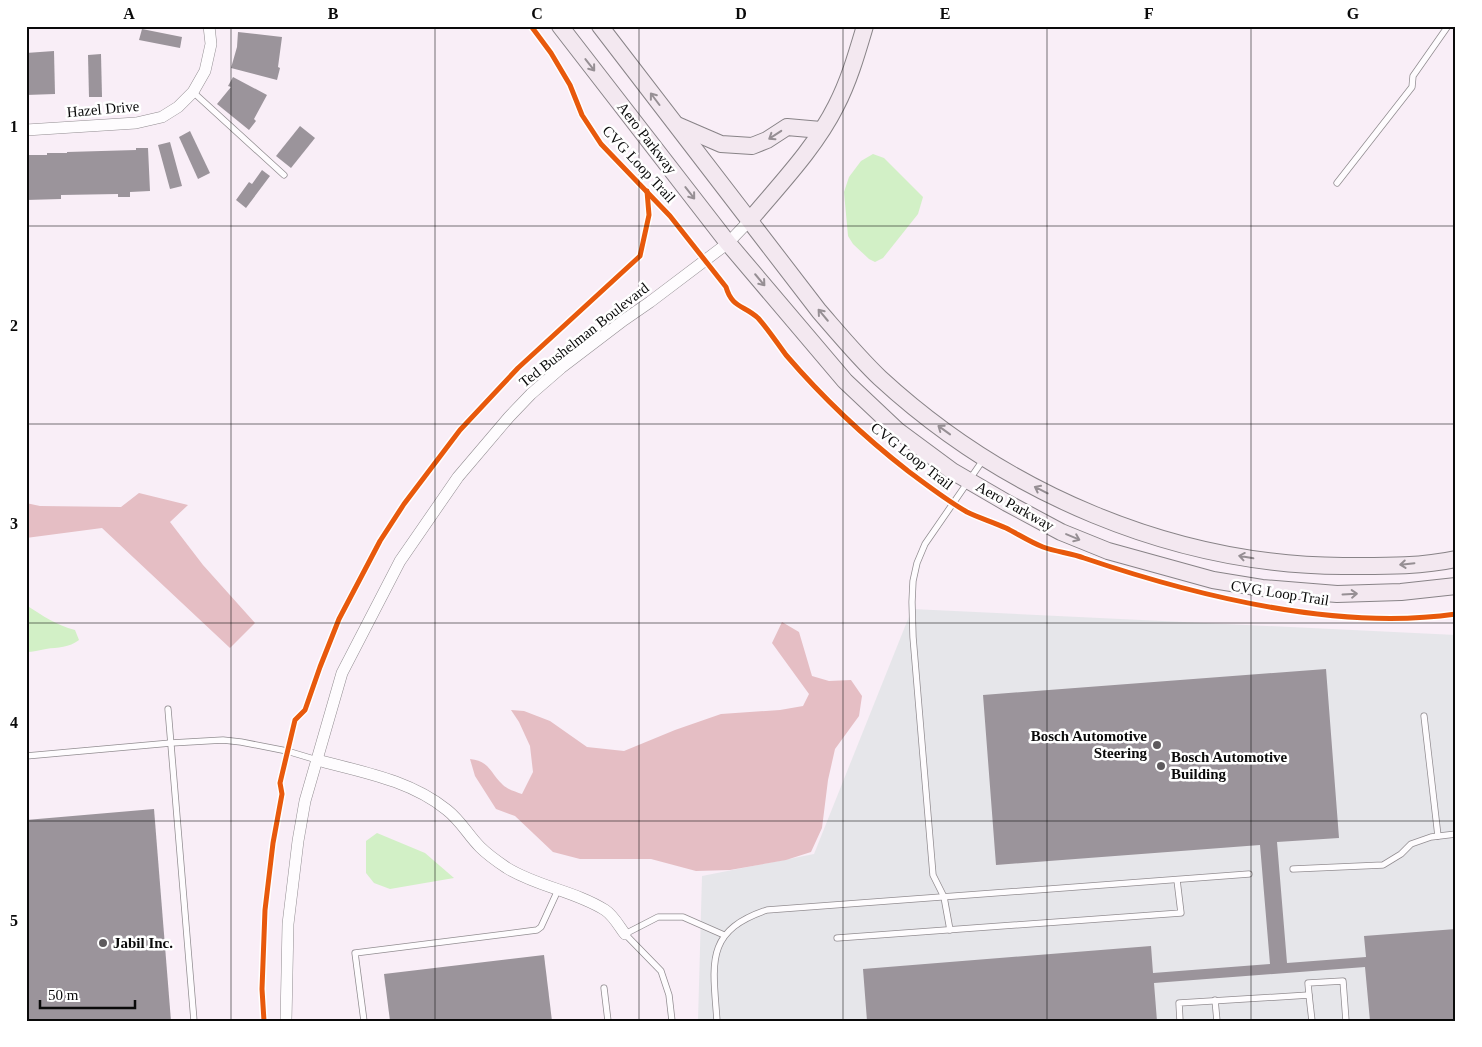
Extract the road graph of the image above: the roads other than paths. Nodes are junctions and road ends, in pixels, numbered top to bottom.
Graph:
1 (210, 26) edge
2 (560, 26) edge
3 (600, 26) edge
4 (865, 26) edge
5 (1448, 26) edge
6 (193, 92) junction
7 (675, 124) junction
8 (26, 130) edge
9 (821, 130) junction
10 (284, 176) dead end
11 (1337, 183) dead end
12 (750, 220) junction
13 (728, 242) junction
14 (984, 458) junction
15 (969, 481) junction
16 (1456, 559) edge
17 (1456, 586) edge
18 (168, 709) dead end
19 (1424, 716) dead end
20 (171, 743) junction
21 (26, 756) edge
22 (317, 760) junction
23 (1456, 834) edge
24 (1438, 836) junction
25 (1293, 869) dead end
26 (1249, 874) dead end
27 (1177, 880) junction
28 (558, 890) junction
29 (944, 897) junction
30 (950, 930) junction
31 (625, 934) junction
32 (724, 935) junction
33 (837, 938) dead end
34 (604, 988) dead end
35 (1309, 995) junction
36 (1215, 1000) junction
37 (194, 1021) edge
38 (286, 1021) edge
39 (364, 1021) edge
40 (608, 1021) edge
41 (672, 1021) edge
42 (717, 1021) edge
43 (1180, 1021) edge
44 (1217, 1021) edge
45 (1312, 1021) edge
46 (1346, 1021) edge

1 - 6 street, Hazel Drive
2 -> 13 main road, Aero Parkway
7 -> 3 main road, Aero Parkway
4 - 9 main road
5 - 11 lane
6 - 8 street, Hazel Drive
6 - 10 lane
9 -> 7 main road
7 - 12 main road, Aero Parkway
9 - 12 main road
12 - 13 street, Ted Bushelman Boulevard
14 -> 12 main road, Aero Parkway
13 -> 15 main road, Aero Parkway
13 - 22 street, Ted Bushelman Boulevard
14 - 15 lane
16 -> 14 main road, Aero Parkway
15 -> 17 main road, Aero Parkway
15 - 29 lane
18 - 20 lane
19 - 24 lane
20 - 21 lane
20 - 22 lane
20 - 37 lane
22 - 28 street
22 - 38 street, Ted Bushelman Boulevard
23 - 24 lane
24 - 25 lane
26 - 27 lane
27 - 29 lane
27 - 30 lane
28 - 31 street
28 - 39 lane
29 - 30 lane
29 - 32 lane
30 - 33 lane
31 - 32 lane
31 - 41 lane
32 - 42 lane
34 - 40 lane
35 - 36 lane
35 - 45 lane
35 - 46 lane
36 - 43 lane
36 - 44 lane

